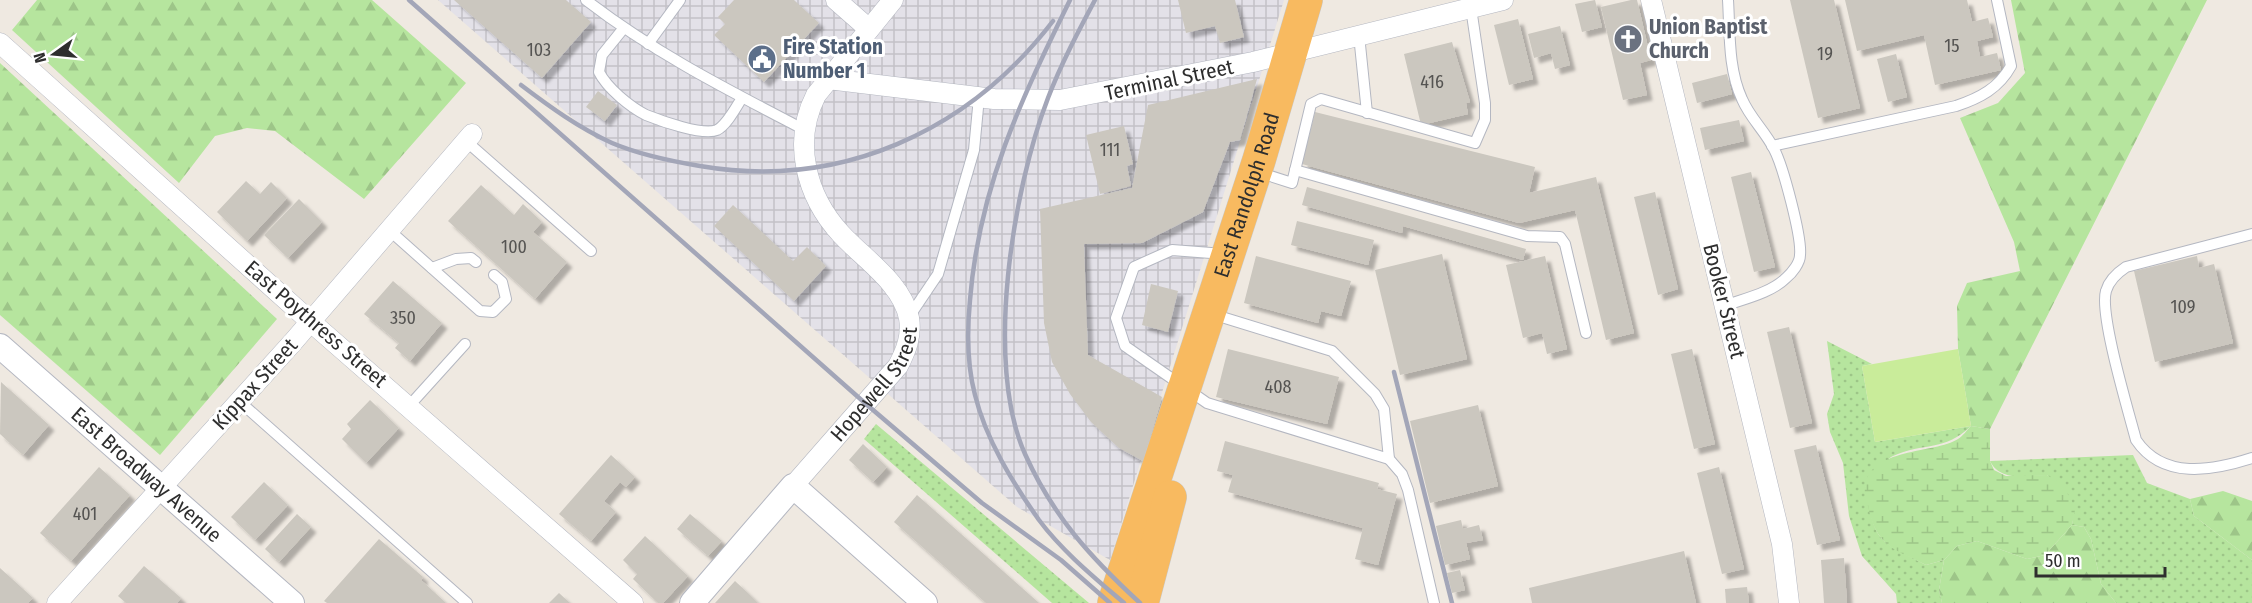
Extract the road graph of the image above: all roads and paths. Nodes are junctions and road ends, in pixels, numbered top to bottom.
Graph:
1 (586, 0) edge
2 (680, 0) edge
3 (837, 0) edge
4 (893, 0) edge
5 (1306, 0) edge
6 (1503, 0) edge
7 (1651, 0) edge
8 (1728, 0) edge
9 (1997, 0) edge
10 (1471, 8) junction
11 (623, 29) junction
12 (869, 29) junction
13 (1359, 35) junction
14 (0, 43) edge
15 (648, 44) junction
16 (1290, 53) junction
17 (828, 79) junction
18 (980, 97) junction
19 (742, 98) junction
20 (1367, 113) junction
21 (803, 129) junction
22 (469, 137) joint
23 (1772, 146) junction
24 (1295, 170) junction
25 (1255, 171) junction
26 (389, 230) junction
27 (2252, 234) edge
28 (591, 250) dead end
29 (1227, 254) junction
30 (476, 262) dead end
31 (432, 268) junction
32 (494, 275) dead end
33 (1724, 306) junction
34 (1208, 313) junction
35 (909, 318) junction
36 (311, 322) junction
37 (1586, 333) dead end
38 (465, 344) dead end
39 (0, 346) edge
40 (1186, 388) junction
41 (239, 401) junction
42 (409, 406) junction
43 (2252, 458) edge
44 (1389, 459) junction
45 (793, 486) junction
46 (161, 487) junction
47 (57, 603) edge
48 (292, 603) edge
49 (467, 603) edge
50 (633, 603) edge
51 (692, 603) edge
52 (925, 603) edge
53 (1114, 603) edge
54 (1142, 603) edge
55 (1434, 603) edge
56 (1789, 603) edge

1 - 11 lane
2 - 15 lane
3 - 12 street
4 - 12 street, Hopewell Street
5 - 16 highway, East Randolph Road
6 - 10 street, Terminal Street
7 - 33 street, Booker Street
8 - 23 lane
9 - 23 lane
10 - 13 street, Terminal Street
10 - 20 lane
11 - 15 lane
11 - 19 lane
12 - 17 street, Hopewell Street
13 - 16 street, Terminal Street
13 - 20 lane
14 - 36 street, East Poythress Street
15 - 19 lane
16 - 18 street, Terminal Street
16 - 25 highway, East Randolph Road
17 - 18 street, Terminal Street
17 - 21 street, Hopewell Street
18 - 35 lane
19 - 21 lane
20 - 24 lane
21 - 35 street, Hopewell Street
22 - 26 street, Kippax Street
22 - 28 lane
23 - 33 lane
24 - 25 lane
24 - 37 lane
25 - 29 highway, East Randolph Road
26 - 31 lane
26 - 36 street, Kippax Street
27 - 43 lane
29 - 34 highway, East Randolph Road
29 - 40 lane
30 - 31 lane
31 - 32 lane
33 - 56 street, Booker Street
34 - 40 highway, East Randolph Road
34 - 44 lane
35 - 45 street, Hopewell Street
36 - 41 street, Kippax Street
36 - 42 street, East Poythress Street
38 - 42 lane
39 - 46 street, East Broadway Avenue
40 - 44 lane
40 - 53 highway, East Randolph Road
40 - 54 highway, East Randolph Road
41 - 46 street, Kippax Street
41 - 49 lane
42 - 50 street, East Poythress Street
44 - 55 lane
45 - 51 street, Hopewell Street
45 - 52 street
46 - 47 street, Kippax Street
46 - 48 street, East Broadway Avenue

